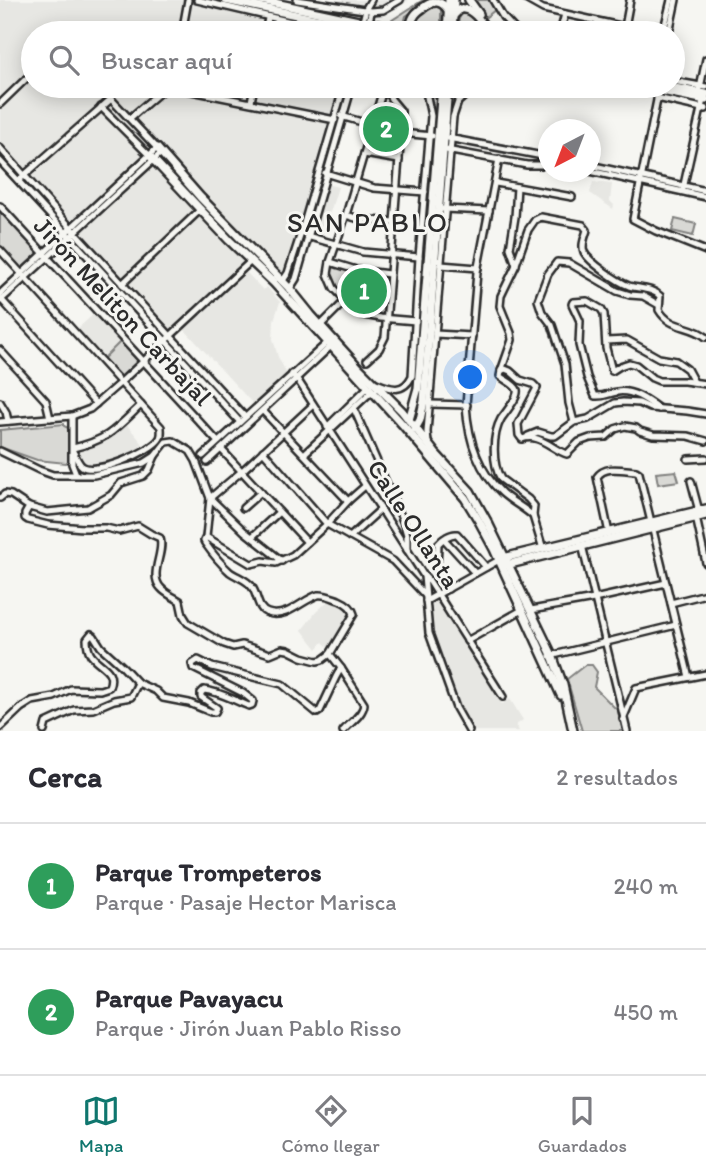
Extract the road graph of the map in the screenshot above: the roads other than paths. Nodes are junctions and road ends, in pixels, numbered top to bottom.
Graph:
1 (188, 0) edge
2 (197, 0) edge
3 (225, 0) edge
4 (261, 0) edge
5 (298, 0) edge
6 (400, 0) edge
7 (452, 0) edge
8 (469, 0) edge
9 (493, 0) edge
10 (527, 0) edge
11 (630, 0) edge
12 (671, 0) edge
13 (676, 0) edge
14 (369, 9) edge
15 (451, 13) junction
16 (565, 14) junction
17 (268, 18) junction
18 (184, 21) edge
19 (267, 21) edge
20 (282, 21) edge
21 (324, 21) edge
22 (359, 21) edge
23 (412, 21) edge
24 (450, 21) edge
25 (479, 21) edge
26 (486, 21) edge
27 (507, 21) edge
28 (563, 21) edge
29 (597, 21) edge
30 (626, 21) edge
31 (666, 21) edge
32 (672, 21) edge
33 (706, 59) edge
34 (21, 84) edge
35 (685, 87) edge
36 (685, 94) edge
37 (703, 97) edge
38 (153, 98) edge
39 (230, 98) edge
40 (252, 98) edge
41 (342, 98) edge
42 (347, 98) edge
43 (381, 98) edge
44 (391, 98) edge
45 (428, 98) edge
46 (442, 98) edge
47 (446, 98) edge
48 (462, 98) edge
49 (657, 98) edge
50 (251, 102) junction
51 (0, 104) edge
52 (396, 104) junction
53 (102, 107) junction
54 (377, 110) junction
55 (338, 117) junction
56 (130, 118) junction
57 (372, 125) junction
58 (401, 133) junction
59 (441, 137) junction
60 (0, 148) edge
61 (440, 149) junction
62 (159, 151) junction
63 (364, 154) junction
64 (538, 155) edge
65 (152, 158) junction
66 (499, 159) junction
67 (399, 160) junction
68 (0, 161) edge
69 (538, 164) edge
70 (601, 168) edge
71 (319, 172) junction
72 (601, 173) edge
73 (327, 174) junction
74 (24, 175) junction
75 (642, 179) junction
76 (19, 180) junction
77 (355, 183) junction
78 (496, 183) junction
79 (517, 187) junction
80 (683, 189) junction
81 (397, 190) junction
82 (706, 191) edge
83 (425, 192) junction
84 (572, 197) dead end
85 (706, 197) edge
86 (0, 206) edge
87 (201, 209) junction
88 (442, 209) junction
89 (489, 211) junction
90 (346, 215) junction
91 (310, 216) junction
92 (394, 222) junction
93 (73, 230) junction
94 (68, 235) junction
95 (307, 236) junction
96 (335, 246) junction
97 (0, 250) edge
98 (706, 251) edge
99 (46, 255) junction
100 (391, 256) junction
101 (419, 257) junction
102 (251, 261) junction
103 (330, 262) junction
104 (441, 265) junction
105 (516, 265) junction
106 (478, 268) junction
107 (389, 274) junction
108 (418, 274) junction
109 (428, 275) junction
110 (24, 276) junction
111 (123, 284) junction
112 (280, 285) junction
113 (117, 289) junction
114 (288, 292) junction
115 (0, 298) edge
116 (345, 302) junction
117 (659, 305) junction
118 (386, 319) junction
119 (416, 321) junction
120 (320, 326) junction
121 (435, 334) junction
122 (171, 336) junction
123 (472, 336) junction
124 (419, 337) junction
125 (706, 337) edge
126 (165, 341) junction
127 (606, 341) junction
128 (329, 345) junction
129 (0, 350) edge
130 (367, 360) dead end
131 (143, 362) junction
132 (500, 370) junction
133 (292, 374) junction
134 (297, 380) junction
135 (694, 382) junction
136 (121, 383) junction
137 (706, 384) edge
138 (371, 386) junction
139 (0, 402) edge
140 (96, 404) junction
141 (430, 404) junction
142 (141, 405) junction
143 (313, 405) junction
144 (467, 405) junction
145 (354, 409) junction
146 (659, 409) junction
147 (263, 411) junction
148 (706, 414) edge
149 (72, 416) junction
150 (50, 418) junction
151 (242, 420) junction
152 (8, 421) junction
153 (0, 422) edge
154 (574, 422) junction
155 (407, 423) junction
156 (329, 429) junction
157 (413, 431) junction
158 (284, 432) junction
159 (528, 436) junction
160 (706, 441) edge
161 (218, 442) junction
162 (429, 444) junction
163 (73, 449) junction
164 (221, 449) junction
165 (0, 451) edge
166 (263, 452) junction
167 (304, 454) junction
168 (155, 456) junction
169 (706, 458) edge
170 (688, 459) dead end
171 (72, 464) junction
172 (242, 471) junction
173 (76, 474) junction
174 (66, 475) junction
175 (691, 481) dead end
176 (365, 486) junction
177 (261, 492) junction
178 (0, 498) edge
179 (210, 498) junction
180 (348, 501) junction
181 (29, 507) junction
182 (243, 508) dead end
183 (380, 510) junction
184 (279, 512) junction
185 (702, 513) edge
186 (533, 516) junction
187 (327, 524) junction
188 (652, 525) junction
189 (609, 533) junction
190 (206, 537) junction
191 (252, 537) junction
192 (350, 537) junction
193 (443, 539) junction
194 (307, 542) junction
195 (582, 545) junction
196 (542, 549) junction
197 (407, 551) junction
198 (282, 561) junction
199 (393, 561) junction
200 (504, 562) junction
201 (706, 563) edge
202 (486, 567) junction
203 (475, 573) junction
204 (424, 576) junction
205 (666, 583) junction
206 (448, 589) junction
207 (438, 594) junction
208 (706, 594) edge
209 (426, 598) junction
210 (594, 599) junction
211 (671, 603) junction
212 (527, 610) junction
213 (676, 625) junction
214 (467, 641) junction
215 (604, 643) junction
216 (330, 654) junction
217 (548, 656) junction
218 (341, 668) junction
219 (706, 674) edge
220 (689, 677) junction
221 (138, 683) junction
222 (503, 696) dead end
223 (623, 719) junction
224 (0, 728) edge
225 (44, 731) edge
226 (343, 731) edge
227 (469, 731) edge
228 (570, 731) edge
229 (627, 731) edge

1 - 18 street
2 - 17 street
3 - 21 main road
4 - 22 main road
5 - 14 street
6 - 14 street
7 - 15 main road
8 - 26 main road
9 - 27 street
10 - 16 street
11 - 30 street
12 - 31 street
13 - 32 street
15 - 23 main road
15 - 24 main road
15 - 25 main road
16 - 28 street
16 - 29 street
17 - 19 street
17 - 20 street
33 - 37 street
34 - 51 street
35 - 37 street
36 - 37 main road
37 - 80 street
38 - 56 street
39 - 50 street
40 - 50 street
41 - 55 street
42 - 55 street
43 - 54 street
44 - 52 street
45 - 59 street
46 - 59 main road
47 - 59 main road
48 - 59 street
49 - 75 street
50 - 55 street
52 - 54 street
52 - 58 street
53 - 56 street
53 - 65 street
53 - 74 street
54 - 57 street
55 - 57 street
55 - 71 street
55 - 73 street
56 - 62 street
57 - 63 street
58 - 59 street
58 - 67 street
59 - 61 main road
59 - 61 street
59 - 64 street
60 - 74 street
61 - 66 street
61 - 83 street
61 - 88 main road
61 - 109 main road
62 - 65 street
62 - 112 main road
63 - 67 street
63 - 77 street
65 - 87 main road
65 - 93 street
66 - 69 street
66 - 78 street
67 - 81 street
68 - 76 street
70 - 75 street
71 - 73 street
71 - 91 street
72 - 75 street
73 - 77 street
73 - 91 street
74 - 76 street
74 - 93 street
75 - 80 street
75 - 98 street
76 - 94 street
77 - 81 street
77 - 90 street
78 - 79 street
78 - 89 street
79 - 84 street
79 - 105 street
80 - 82 street
80 - 85 street
81 - 83 street
81 - 92 street
83 - 101 street
86 - 99 street, Jirón Meliton Carbajal
87 - 102 main road
87 - 111 street
88 - 89 street
88 - 104 street
88 - 157 main road
89 - 106 street
90 - 92 street
90 - 96 street
91 - 95 street
91 - 112 street
92 - 100 street
93 - 94 street
93 - 111 street
94 - 99 street
94 - 113 street
95 - 96 street
95 - 114 street
96 - 100 street
96 - 103 street
97 - 110 street
99 - 110 street
99 - 131 street, Jirón Meliton Carbajal
100 - 101 street
100 - 107 street
101 - 108 street
102 - 112 main road
102 - 122 street
103 - 107 street
103 - 116 street
104 - 106 street
104 - 121 street
105 - 117 street
105 - 132 street
106 - 123 street
107 - 118 street
108 - 109 main road
108 - 119 street
109 - 124 main road
110 - 115 street
110 - 136 street
111 - 113 street
111 - 122 street
112 - 114 main road
113 - 126 street
114 - 120 main road
114 - 128 main road
115 - 140 street
116 - 118 street
116 - 120 street
117 - 125 street
117 - 154 street
118 - 119 street
118 - 130 street
119 - 124 street
120 - 138 main road
121 - 123 street
121 - 141 street
122 - 126 street
122 - 151 street
123 - 144 street
124 - 138 street
124 - 155 main road
126 - 131 street
126 - 151 street
127 - 135 street
127 - 135 street
127 - 146 street
128 - 133 street
128 - 134 street
128 - 138 main road
129 - 150 street
131 - 136 street
131 - 161 street, Jirón Meliton Carbajal
132 - 159 street
132 - 186 street
133 - 134 street, Calle Ollanta
133 - 151 street
134 - 143 street, Calle Ollanta
134 - 147 street
135 - 137 street
136 - 140 street
136 - 142 street
138 - 145 street
138 - 155 main road
138 - 156 street
139 - 152 street
140 - 149 street
141 - 144 street
141 - 162 street
142 - 163 street
142 - 163 street
143 - 156 street, Calle Ollanta
143 - 158 street
144 - 186 street
145 - 156 street
145 - 197 street
146 - 148 street
146 - 154 street
147 - 158 street
147 - 164 street
149 - 150 street
149 - 163 street
150 - 152 street
151 - 161 street
152 - 153 street
154 - 159 street
155 - 157 main road
156 - 167 street
156 - 176 street, Calle Ollanta
157 - 162 main road
157 - 200 main road
158 - 166 street
158 - 167 street
159 - 160 street
161 - 164 street
162 - 200 main road
163 - 171 street
164 - 172 street
165 - 174 street
166 - 172 street
166 - 187 street
167 - 180 street
168 - 173 street
168 - 179 street
168 - 181 street
169 - 170 street
171 - 173 street
171 - 174 street
172 - 177 street
172 - 179 street
173 - 174 street
175 - 185 street
176 - 180 street
176 - 183 street, Calle Ollanta
177 - 182 street
177 - 184 street
178 - 181 street
179 - 190 street
179 - 191 street
180 - 187 street
181 - 216 street
183 - 192 street
183 - 197 street, Calle Ollanta
184 - 191 street
184 - 194 street
185 - 188 main road
185 - 201 street
186 - 196 street
187 - 192 street
187 - 194 street
188 - 189 main road
188 - 189 street
188 - 195 main road
188 - 205 street
189 - 196 main road
190 - 198 street
190 - 216 street
191 - 198 street
192 - 199 street
193 - 202 street
193 - 203 street
193 - 206 street
194 - 198 street
195 - 200 main road
195 - 210 street
196 - 200 main road
197 - 199 street
197 - 204 street, Calle Ollanta
199 - 209 street
200 - 202 street
200 - 212 main road
202 - 203 street
203 - 206 street
204 - 207 street, Calle Ollanta
204 - 209 street
205 - 210 street
205 - 211 street
206 - 207 street
207 - 209 street
207 - 214 street, Calle Ollanta
208 - 211 street
209 - 227 street
210 - 212 street
210 - 215 street
211 - 213 street
212 - 214 street
212 - 217 main road
213 - 215 street
213 - 220 street
214 - 222 street, Calle Ollanta
215 - 217 street
215 - 223 street
216 - 218 street
217 - 228 main road
218 - 221 street
218 - 226 street
219 - 220 street
220 - 223 street
221 - 224 street
221 - 225 street
223 - 229 street

